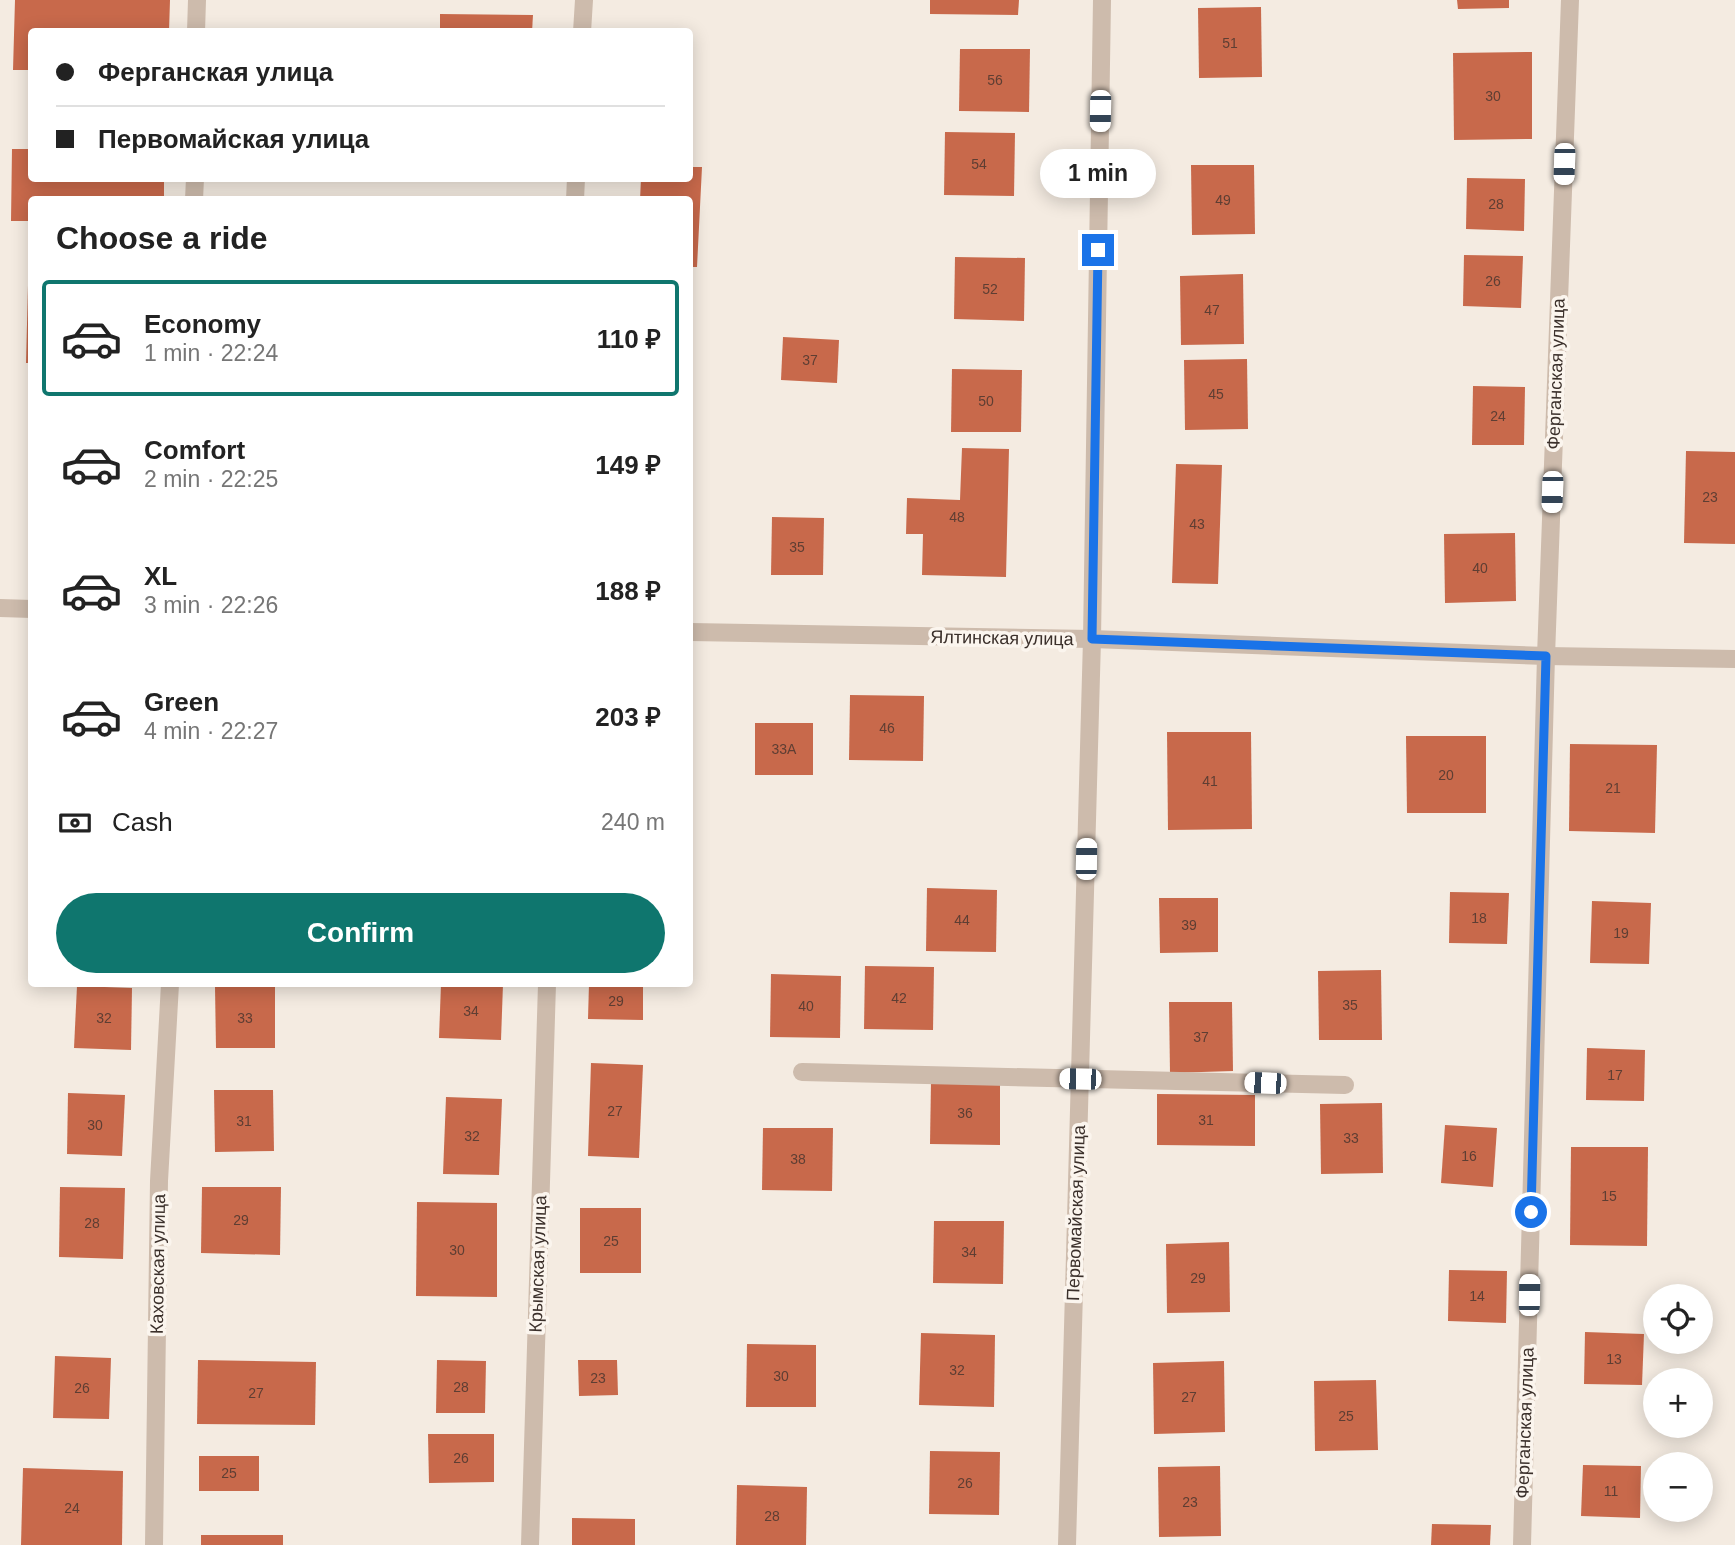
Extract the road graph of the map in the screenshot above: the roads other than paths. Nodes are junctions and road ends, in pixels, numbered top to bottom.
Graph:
1 (197, 0) edge
2 (584, 0) edge
3 (1102, 0) edge
4 (1570, 0) edge
5 (196, 28) edge
6 (582, 28) edge
7 (0, 608) edge
8 (28, 608) edge
9 (693, 632) edge
10 (1092, 639) junction
11 (1546, 656) junction
12 (1735, 659) edge
13 (170, 987) edge
14 (547, 987) edge
15 (802, 1072) dead end
16 (1080, 1079) junction
17 (1345, 1085) dead end
18 (153, 1545) edge
19 (530, 1545) edge
20 (1067, 1545) edge
21 (1522, 1545) edge

1 - 5 street
2 - 6 street
3 - 10 street, Первомайская улица
4 - 11 street, Ферганская улица
7 - 8 street
9 - 10 street, Ялтинская улица
10 - 11 street, Ялтинская улица
10 - 16 street, Первомайская улица
11 - 12 street, Ялтинская улица
11 - 21 street, Ферганская улица
13 - 18 street, Каховская улица
14 - 19 street, Крымская улица
15 - 16 street
16 - 17 street
16 - 20 street, Первомайская улица

